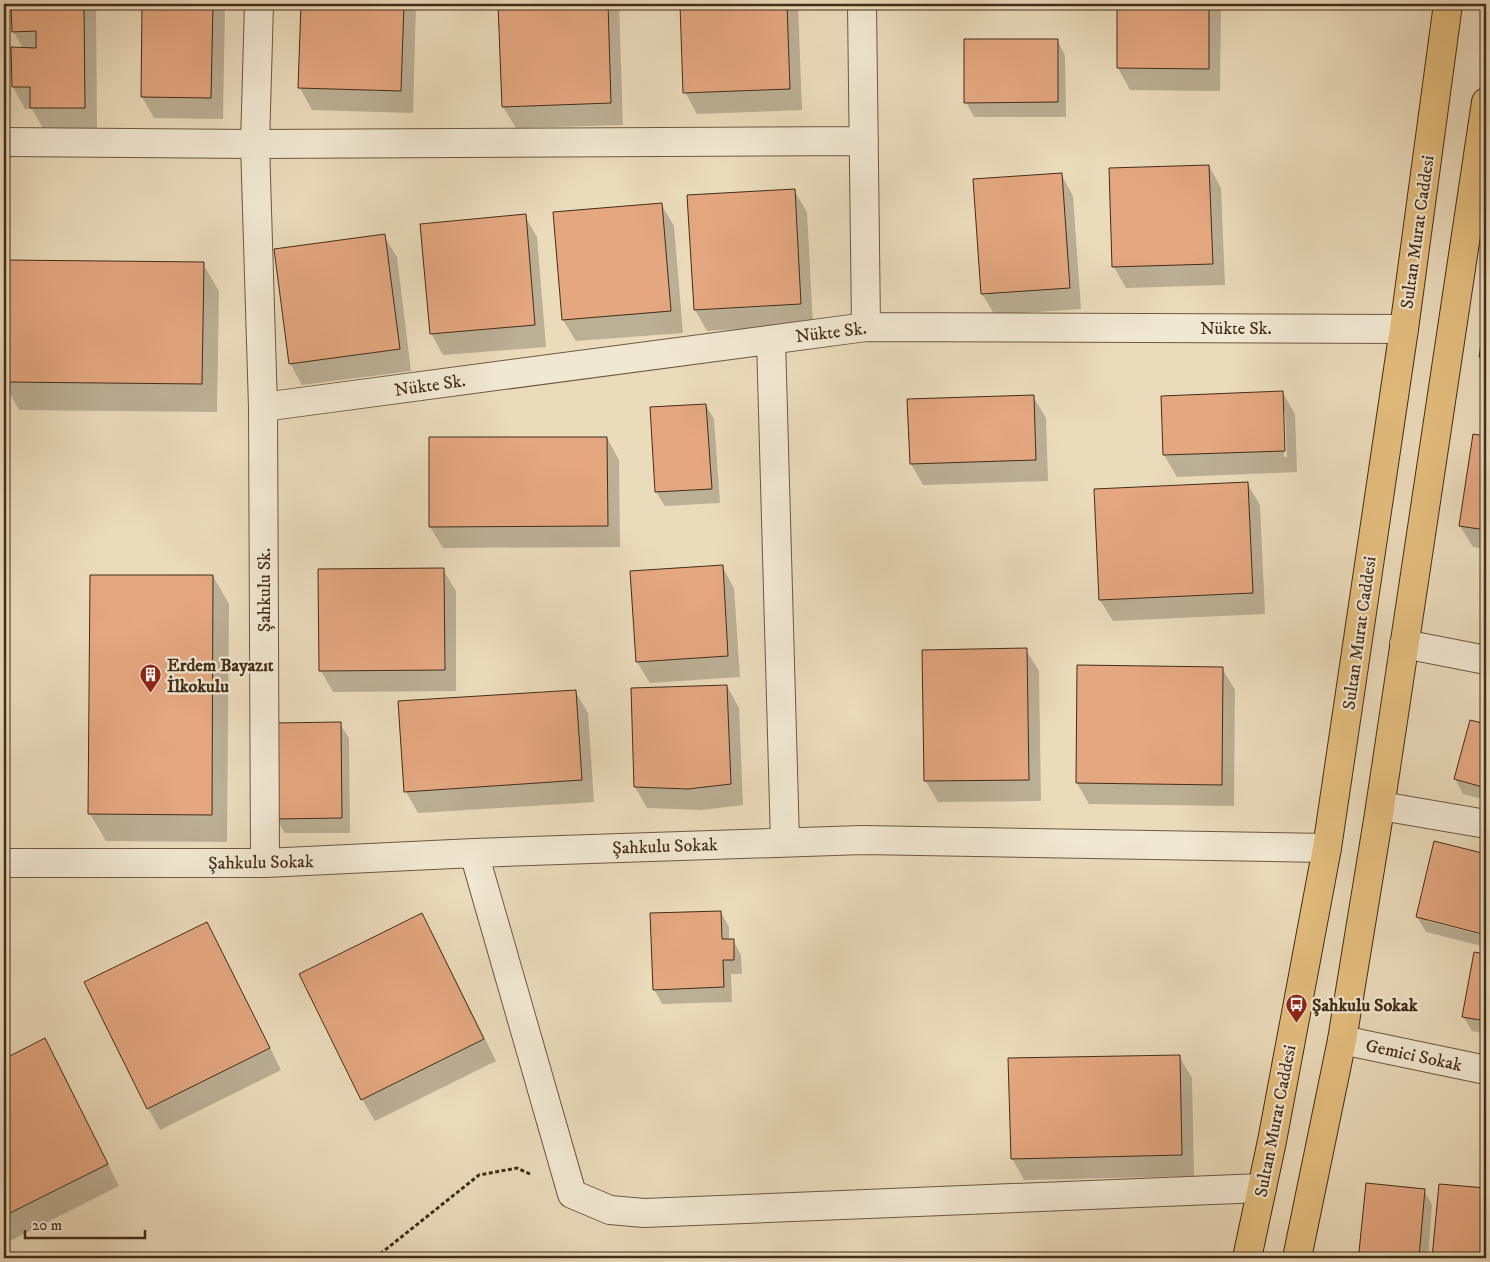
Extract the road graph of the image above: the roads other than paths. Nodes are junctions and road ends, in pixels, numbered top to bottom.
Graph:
1 (259, 4) edge
2 (862, 4) edge
3 (1448, 4) edge
4 (1486, 102) edge
5 (864, 141) junction
6 (4, 142) edge
7 (255, 144) junction
8 (866, 327) junction
9 (1404, 329) junction
10 (771, 340) junction
11 (263, 407) junction
12 (1404, 644) junction
13 (1486, 660) edge
14 (1380, 806) junction
15 (1486, 824) edge
16 (785, 842) junction
17 (1327, 848) junction
18 (474, 853) junction
19 (4, 863) edge
20 (265, 863) junction
21 (1342, 1040) junction
22 (1486, 1070) edge
23 (1262, 1188) junction
24 (1247, 1258) edge
25 (1300, 1258) edge

1 - 7 street, Şahkulu Sk.
2 - 5 street
3 - 9 main road, Sultan Murat Caddesi
4 - 12 main road
5 - 7 street
5 - 8 street
6 - 7 street
7 - 11 street, Şahkulu Sk.
8 - 9 street, Nükte Sk.
8 - 10 street, Nükte Sk.
9 - 17 main road, Sultan Murat Caddesi
10 - 11 street, Nükte Sk.
10 - 16 street
11 - 20 street, Şahkulu Sk.
12 - 13 street
12 - 14 main road
14 - 15 street
14 - 21 main road
16 - 17 street, Şahkulu Sokak
16 - 18 street, Şahkulu Sokak
17 - 23 main road, Sultan Murat Caddesi
18 - 20 street, Şahkulu Sokak
18 - 23 street
19 - 20 street, Şahkulu Sokak
21 - 22 street, Gemici Sokak
21 - 25 main road
23 - 24 main road, Sultan Murat Caddesi

